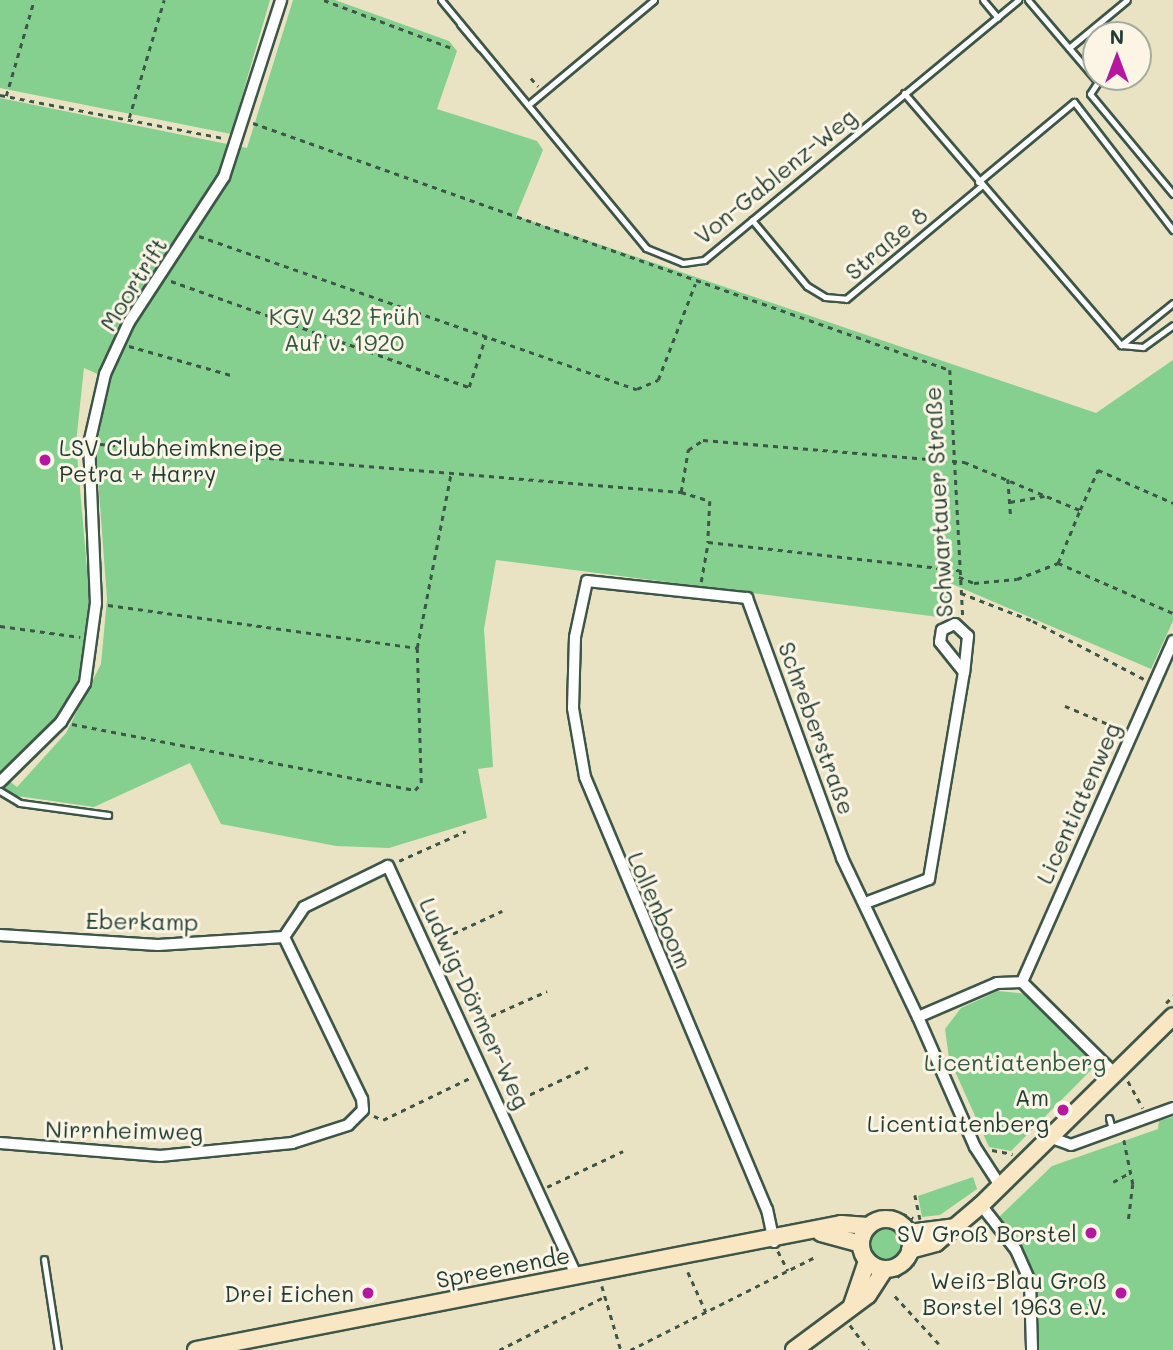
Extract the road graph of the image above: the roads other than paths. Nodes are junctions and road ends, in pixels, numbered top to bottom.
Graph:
1 (281, 0) edge
2 (442, 0) edge
3 (654, 0) edge
4 (983, 0) edge
5 (1018, 0) edge
6 (1028, 0) edge
7 (1127, 0) edge
8 (998, 18) junction
9 (1069, 48) junction
10 (904, 93) junction
11 (527, 105) junction
12 (980, 184) junction
13 (1173, 194) edge
14 (752, 220) junction
15 (1173, 230) edge
16 (1173, 303) edge
17 (1173, 325) edge
18 (1121, 345) junction
19 (587, 581) joint
20 (1173, 641) edge
21 (964, 671) junction
22 (0, 782) edge
23 (0, 791) edge
24 (108, 815) dead end
25 (868, 902) junction
26 (0, 935) edge
27 (284, 937) junction
28 (1022, 982) junction
29 (1173, 1016) edge
30 (918, 1017) junction
31 (1116, 1073) junction
32 (1173, 1108) edge
33 (1052, 1138) junction
34 (0, 1143) edge
35 (1001, 1188) junction
36 (981, 1205) junction
37 (865, 1221) junction
38 (915, 1227) junction
39 (955, 1227) junction
40 (818, 1232) junction
41 (774, 1242) junction
42 (861, 1244) junction
43 (915, 1254) junction
44 (44, 1259) dead end
45 (867, 1261) junction
46 (888, 1275) junction
47 (577, 1276) junction
48 (847, 1310) junction
49 (267, 1343) edge
50 (58, 1350) edge
51 (196, 1350) edge
52 (794, 1350) edge
53 (1032, 1350) edge

1 - 22 street, Moortrift
2 - 11 lane, Von-Gablenz-Weg
3 - 11 lane
4 - 8 lane
5 - 8 lane, Von-Gablenz-Weg
6 - 9 lane
7 - 9 lane
8 - 10 lane, Von-Gablenz-Weg
9 - 13 lane
10 - 12 lane
10 - 14 lane, Von-Gablenz-Weg
11 - 14 lane, Von-Gablenz-Weg
12 - 14 lane, Straße 8
12 - 15 lane
12 - 18 lane
16 - 18 lane
17 - 18 lane
19 - 25 street, Schreberstraße
19 - 41 street, Lollenboom
20 - 28 street, Licentiatenweg
21 - 21 street, Schwartauer Straße
21 - 25 street, Schwartauer Straße
23 - 24 lane
25 - 30 street, Schreberstraße
26 - 27 street, Eberkamp
27 - 34 street, Nirrnheimweg
27 - 47 street, Ludwig-Dörmer-Weg
28 - 30 street
28 - 31 street
29 - 31 street
30 - 35 street
31 - 33 street
32 - 33 street
33 - 35 street
35 - 36 street
36 - 39 street
36 - 53 street
37 - 38 street
37 - 40 street, Spreenende
37 - 42 street
38 - 39 street
38 - 43 street
39 - 43 street
40 - 41 street, Spreenende
40 - 42 street, Spreenende
41 - 47 street, Spreenende
42 - 45 street
43 - 46 street
44 - 50 lane
45 - 46 street
45 - 48 street
46 - 48 street
47 - 49 street, Spreenende
48 - 52 street
49 - 51 street, Spreenende

